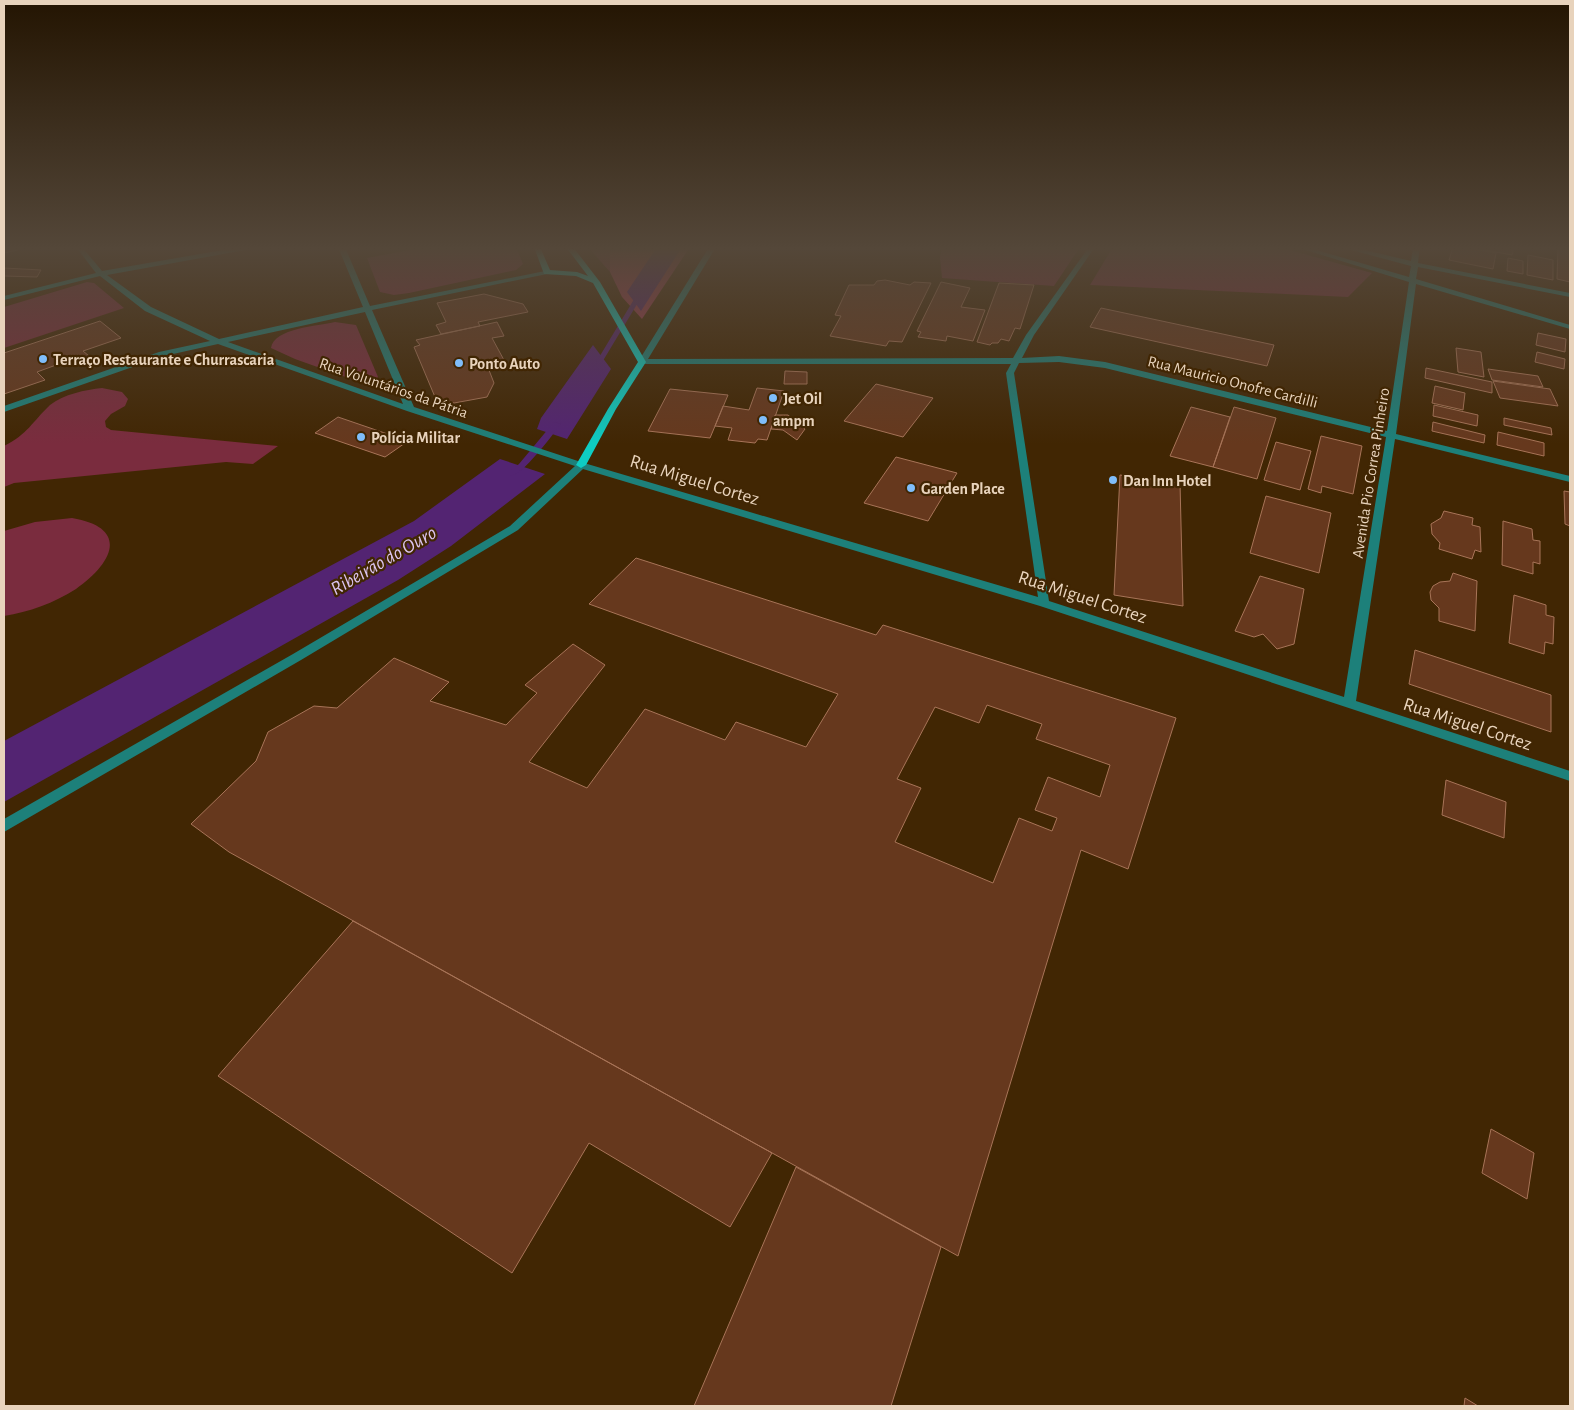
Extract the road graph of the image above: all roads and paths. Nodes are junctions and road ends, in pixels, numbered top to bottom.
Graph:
1 (156, 313) edge
2 (348, 313) edge
3 (368, 313) edge
4 (614, 313) edge
5 (672, 313) edge
6 (1045, 313) edge
7 (1408, 313) edge
8 (1520, 313) edge
9 (1570, 328) edge
10 (217, 341) junction
11 (1015, 361) junction
12 (642, 362) junction
13 (4, 409) edge
14 (410, 409) junction
15 (1391, 436) junction
16 (581, 465) junction
17 (1570, 479) edge
18 (1044, 603) junction
19 (1349, 704) junction
20 (1570, 776) edge
21 (4, 826) edge

1 - 10 street, Rua Voluntários da Pátria
2 - 10 street
3 - 14 street
4 - 12 main road
5 - 12 street
6 - 11 street
7 - 15 street, Avenida Pio Correa Pinheiro
8 - 9 street
10 - 13 street
10 - 14 street, Rua Voluntários da Pátria
11 - 12 street, Rua Mauricio Onofre Cardilli
11 - 15 street, Rua Mauricio Onofre Cardilli
11 - 18 street
12 - 16 main road
14 - 16 street, Rua Voluntários da Pátria
15 - 17 street, Rua Mauricio Onofre Cardilli
15 - 19 street, Avenida Pio Correa Pinheiro
16 - 18 street, Rua Miguel Cortez
16 - 21 street
18 - 19 street, Rua Miguel Cortez
19 - 20 street, Rua Miguel Cortez

